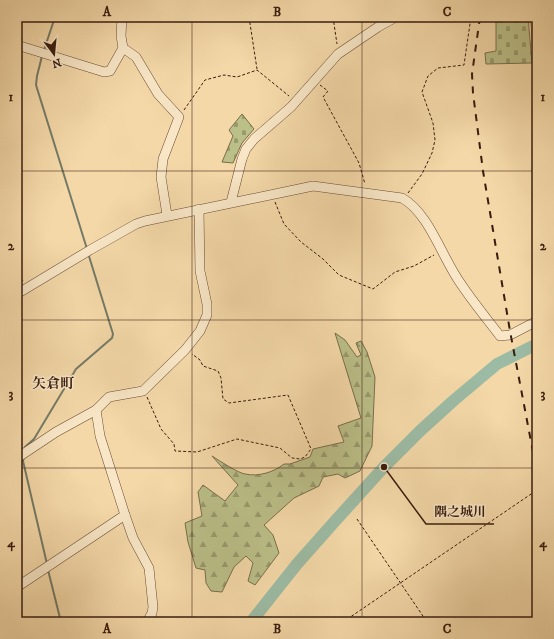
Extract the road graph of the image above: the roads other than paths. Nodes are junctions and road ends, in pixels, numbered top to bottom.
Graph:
1 (122, 17) edge
2 (396, 17) edge
3 (535, 17) edge
4 (537, 39) edge
5 (17, 45) edge
6 (123, 48) junction
7 (231, 202) junction
8 (200, 209) junction
9 (167, 215) junction
10 (17, 294) edge
11 (537, 321) edge
12 (96, 410) junction
13 (21, 455) edge
14 (126, 516) junction
15 (17, 587) edge
16 (147, 622) edge

1 - 6 street
2 - 7 street
3 - 4 street
5 - 6 street
6 - 9 street
7 - 8 street
7 - 11 street
8 - 9 street
8 - 12 street
9 - 10 street
12 - 13 street
12 - 14 street
14 - 15 street
14 - 16 street

